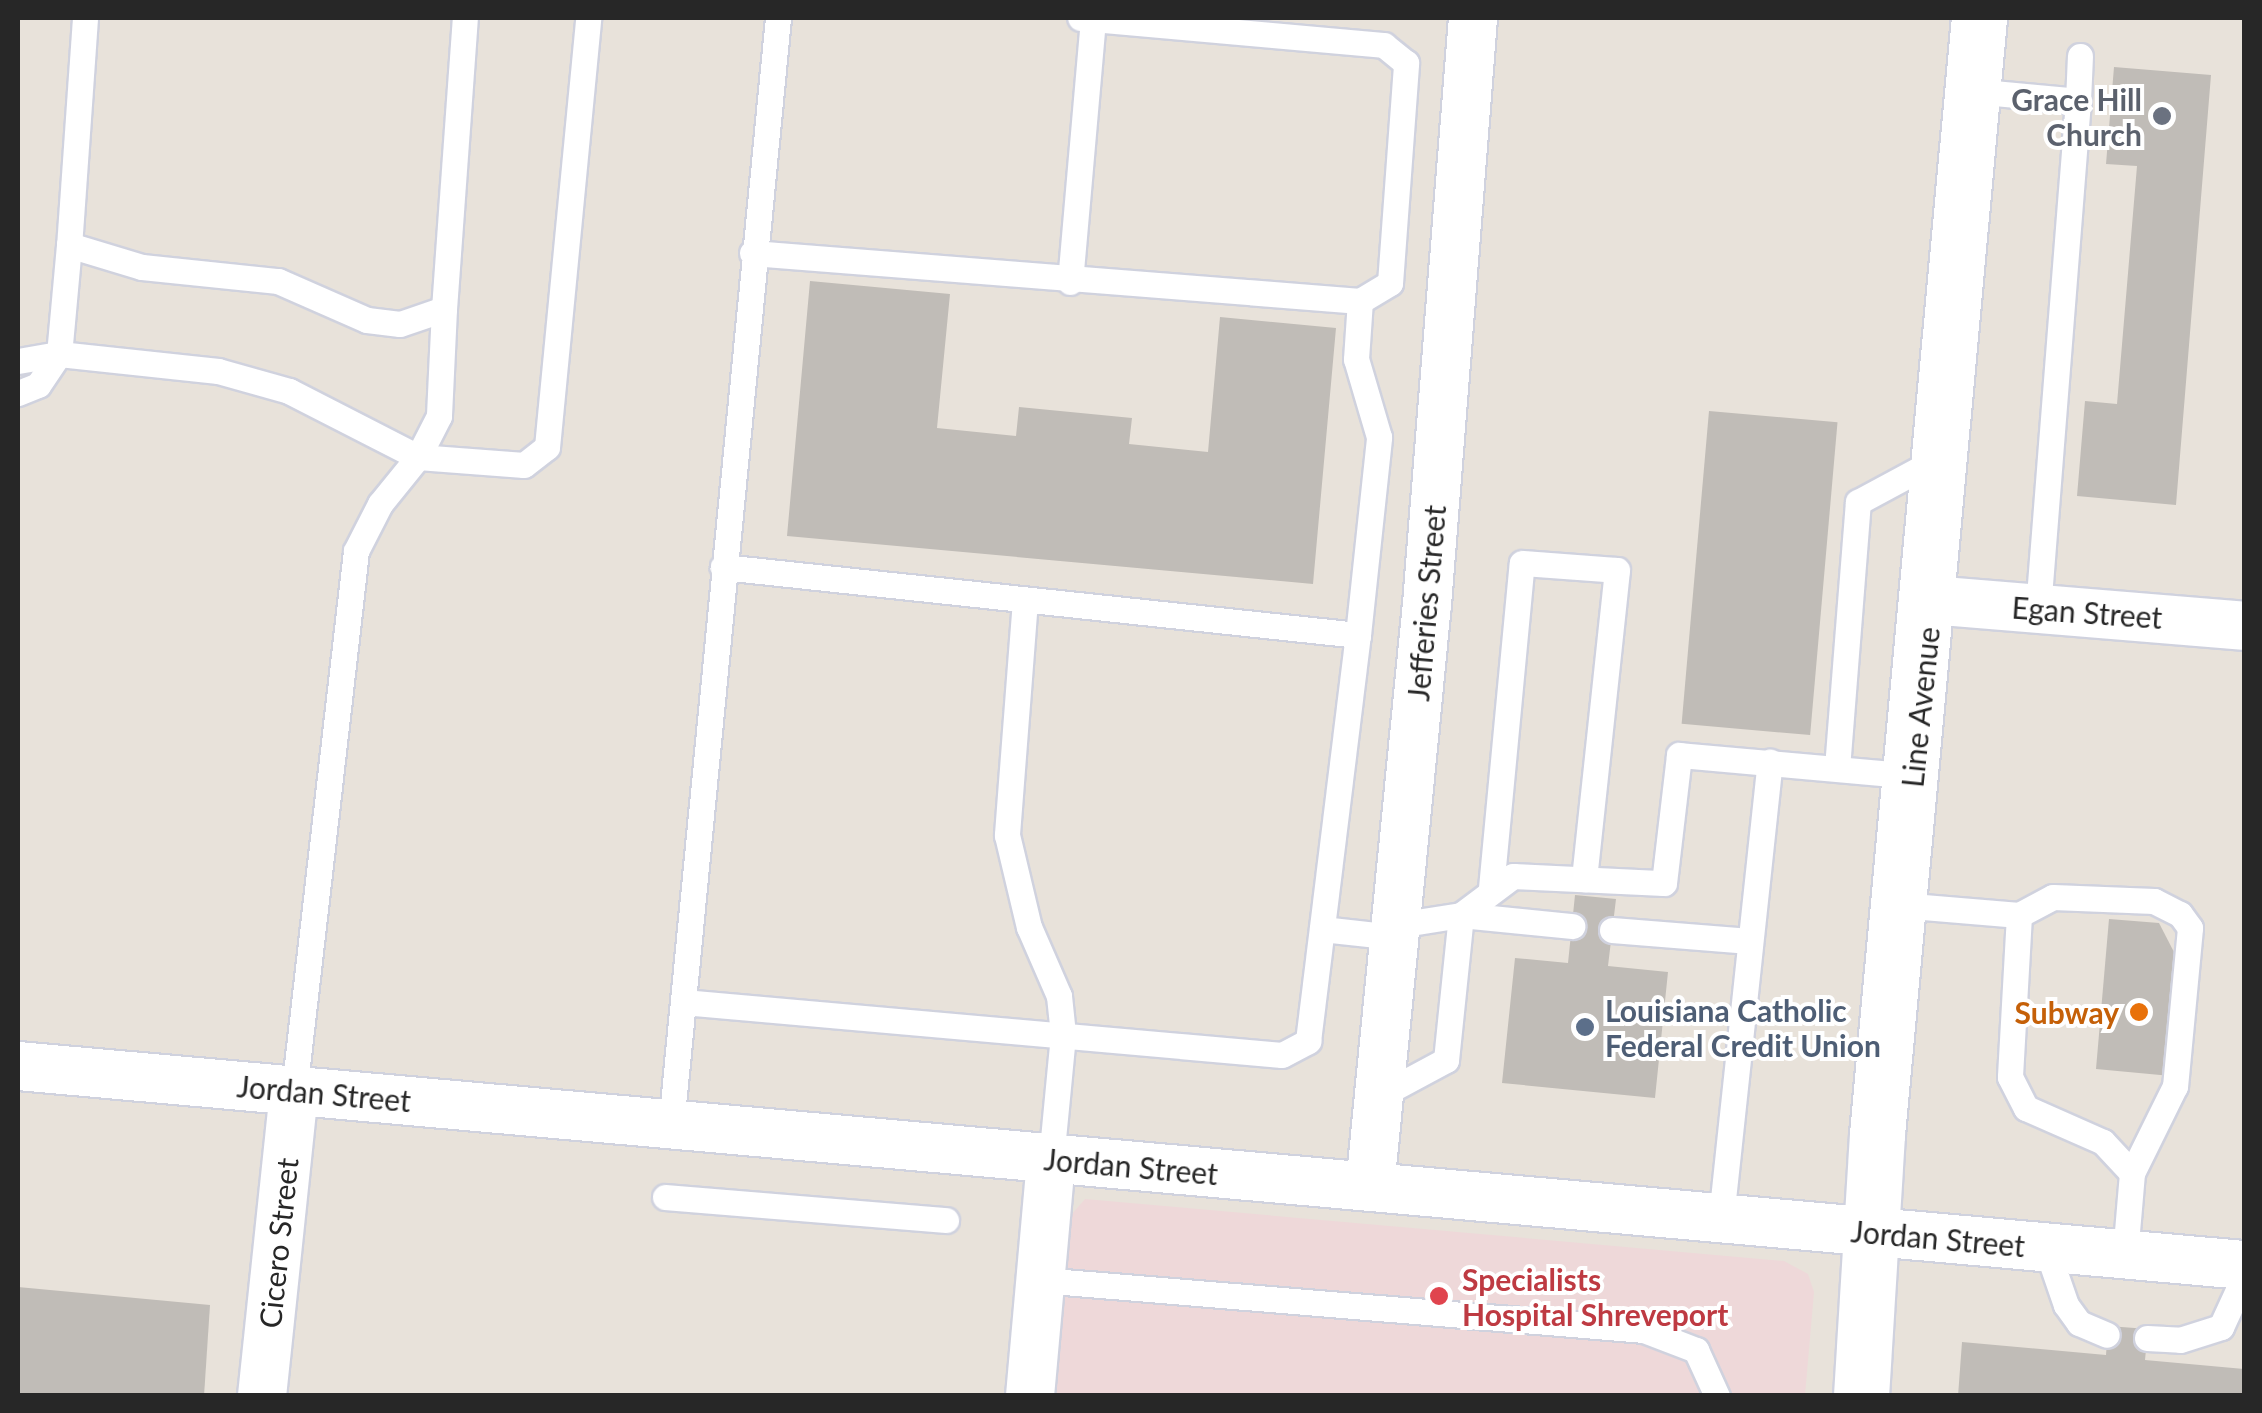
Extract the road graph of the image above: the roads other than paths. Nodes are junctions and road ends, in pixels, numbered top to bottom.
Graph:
1 (85, 18) edge
2 (465, 18) edge
3 (588, 18) edge
4 (778, 18) edge
5 (1080, 18) edge
6 (1093, 18) edge
7 (1473, 18) edge
8 (1979, 18) edge
9 (2080, 56) dead end
10 (1973, 91) junction
11 (2078, 100) junction
12 (69, 245) junction
13 (752, 252) junction
14 (1070, 282) junction
15 (1360, 301) junction
16 (444, 309) junction
17 (59, 354) junction
18 (18, 360) edge
19 (18, 393) edge
20 (1942, 456) junction
21 (418, 457) junction
22 (723, 567) junction
23 (1025, 600) junction
24 (1930, 600) junction
25 (2038, 608) junction
26 (2244, 626) edge
27 (1358, 635) junction
28 (1770, 762) junction
29 (1837, 768) junction
30 (1913, 776) junction
31 (1584, 879) junction
32 (1492, 888) junction
33 (1900, 906) junction
34 (1462, 915) junction
35 (2019, 915) junction
36 (1572, 926) dead end
37 (1322, 929) junction
38 (1612, 930) dead end
39 (1396, 931) junction
40 (1750, 941) junction
41 (682, 1002) junction
42 (1063, 1035) junction
43 (18, 1066) edge
44 (294, 1090) junction
45 (1379, 1096) junction
46 (671, 1125) junction
47 (1051, 1159) junction
48 (2132, 1173) junction
49 (1370, 1187) junction
50 (665, 1197) dead end
51 (1722, 1218) junction
52 (946, 1220) dead end
53 (1871, 1232) junction
54 (2046, 1247) junction
55 (2125, 1254) junction
56 (2244, 1265) edge
57 (2244, 1276) edge
58 (1040, 1280) junction
59 (2108, 1336) dead end
60 (2147, 1338) dead end
61 (262, 1396) edge
62 (1030, 1396) edge
63 (1717, 1396) edge
64 (1861, 1396) edge

1 - 12 lane
2 - 16 lane
3 - 21 lane
4 - 13 lane
5 - 6 lane
6 - 14 lane
6 - 15 lane
7 - 39 street, Jefferies Street
8 - 10 main road, Line Avenue
9 - 11 lane
10 - 11 lane
10 - 20 main road, Line Avenue
11 - 25 lane
12 - 16 lane
12 - 17 lane
13 - 14 lane
13 - 22 lane
14 - 15 lane
15 - 27 lane
16 - 21 lane
17 - 18 lane
17 - 19 lane
17 - 21 lane
20 - 24 main road, Line Avenue
20 - 29 lane
21 - 44 lane
22 - 23 lane
22 - 41 lane
23 - 27 lane
23 - 42 lane
24 - 25 street, Egan Street
24 - 30 main road, Line Avenue
25 - 26 street, Egan Street
27 - 37 lane
28 - 29 lane
28 - 31 lane
28 - 40 lane
29 - 30 lane
30 - 33 main road, Line Avenue
31 - 32 lane
31 - 32 lane
32 - 34 lane
33 - 35 lane
33 - 53 main road, Line Avenue
34 - 36 lane
34 - 39 lane
34 - 45 lane
35 - 48 lane
35 - 48 lane
37 - 39 lane
37 - 42 lane
38 - 40 lane
39 - 45 street, Jefferies Street
40 - 51 lane
41 - 42 lane
41 - 46 lane
42 - 47 lane
43 - 44 street, Jordan Street
44 - 46 street, Jordan Street
44 - 61 street, Cicero Street
45 - 49 street, Jefferies Street
46 - 47 street, Jordan Street
47 - 49 street, Jordan Street
47 - 58 street
48 - 55 lane
49 - 51 street, Jordan Street
50 - 52 lane
51 - 53 street, Jordan Street
53 - 54 street, Jordan Street
53 - 64 main road, Line Avenue
54 - 55 street, Jordan Street
54 - 59 lane
55 - 56 street, Jordan Street
57 - 60 lane
58 - 62 street
58 - 63 lane

